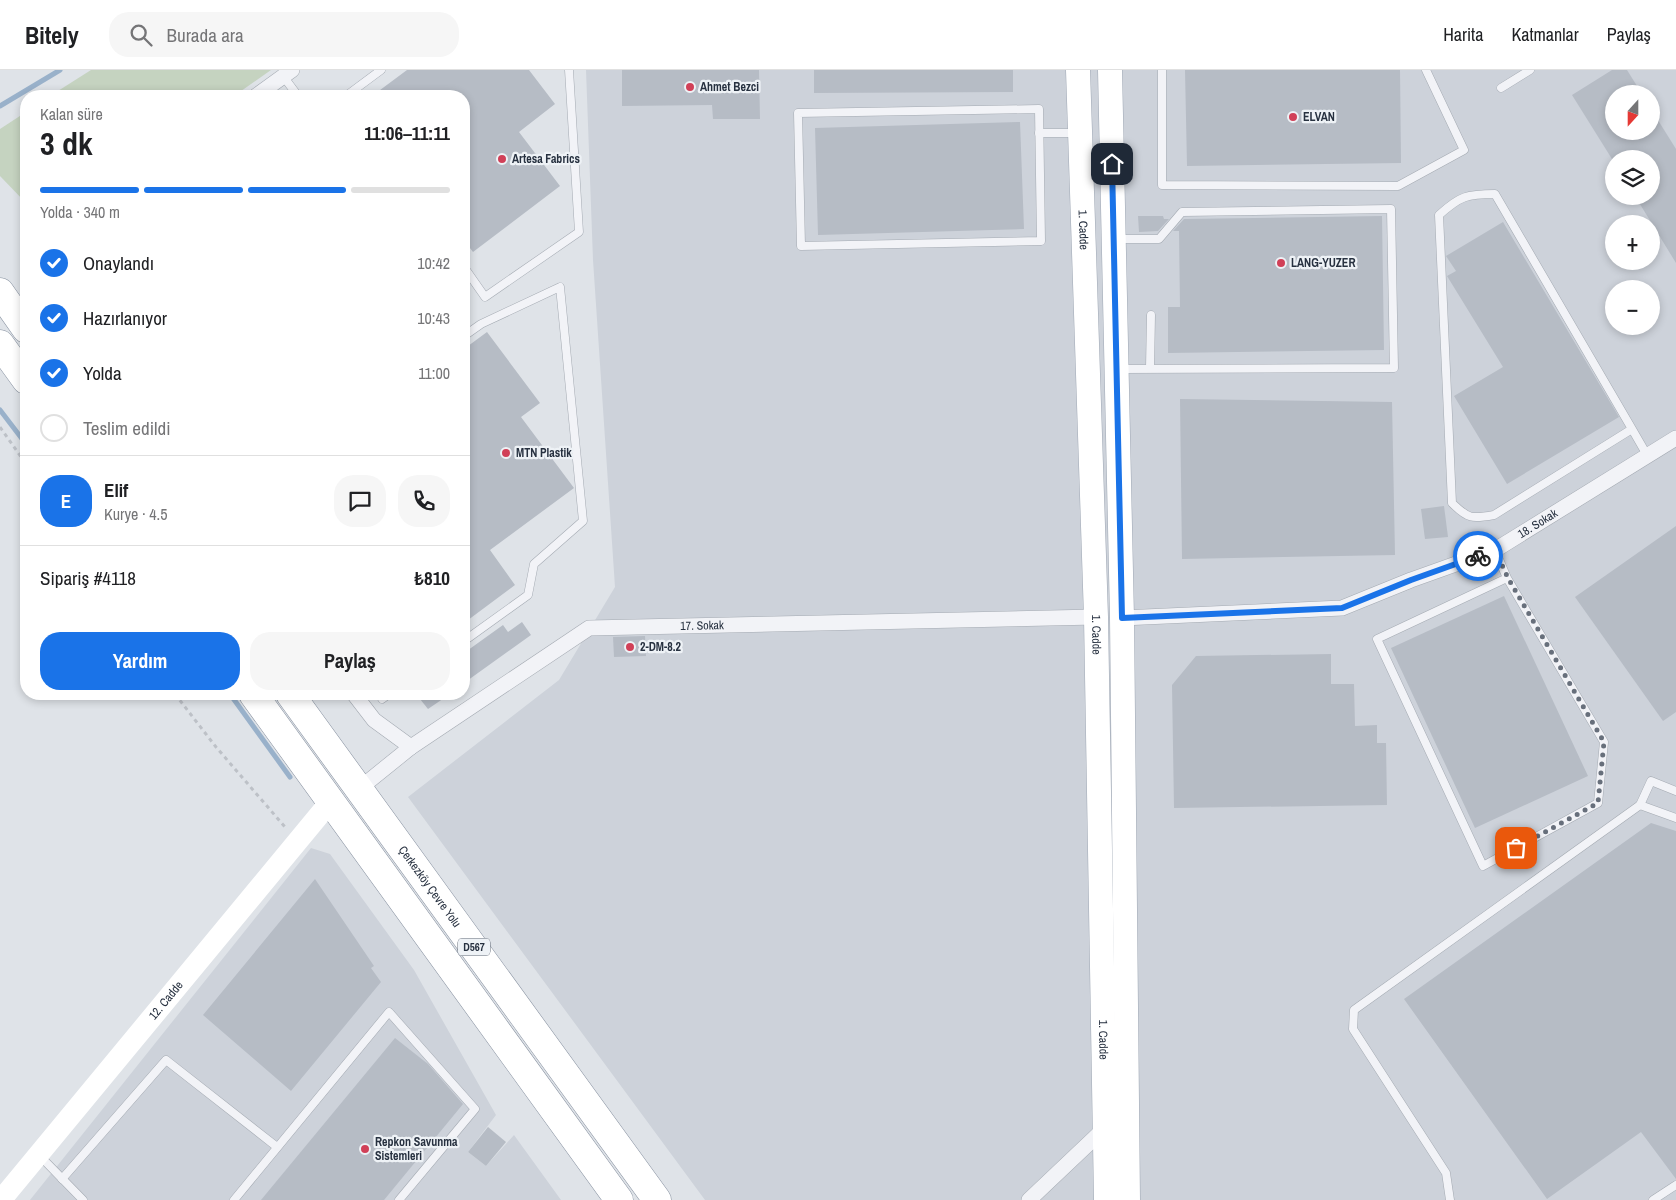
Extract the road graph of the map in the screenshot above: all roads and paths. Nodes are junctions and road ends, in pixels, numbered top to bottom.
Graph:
1 (381, 70) edge
2 (569, 70) edge
3 (1078, 70) edge
4 (1110, 70) edge
5 (1162, 70) edge
6 (1426, 70) edge
7 (1530, 70) edge
8 (288, 73) edge
9 (1501, 88) dead end
10 (264, 90) edge
11 (295, 90) edge
12 (354, 90) edge
13 (1080, 133) junction
14 (1039, 134) junction
15 (1114, 239) junction
16 (470, 276) edge
17 (0, 292) edge
18 (1151, 315) dead end
19 (20, 320) edge
20 (470, 332) edge
21 (0, 344) edge
22 (1150, 368) junction
23 (1117, 369) junction
24 (20, 372) edge
25 (0, 426) edge
26 (1632, 429) junction
27 (1676, 438) edge
28 (20, 455) edge
29 (1647, 455) junction
30 (1495, 550) junction
31 (1508, 578) junction
32 (1096, 617) junction
33 (1122, 618) junction
34 (470, 637) edge
35 (180, 700) edge
36 (257, 700) edge
37 (294, 700) edge
38 (359, 700) edge
39 (411, 747) junction
40 (359, 789) junction
41 (1676, 790) edge
42 (330, 802) junction
43 (1640, 805) junction
44 (1676, 818) edge
45 (297, 841) junction
46 (1105, 1128) junction
47 (277, 1147) junction
48 (38, 1155) junction
49 (62, 1179) junction
50 (1676, 1185) edge
51 (1, 1200) edge
52 (83, 1200) edge
53 (234, 1200) edge
54 (399, 1200) edge
55 (619, 1200) edge
56 (657, 1200) edge
57 (1029, 1200) edge
58 (1106, 1200) edge
59 (1128, 1200) edge
60 (1450, 1200) edge
61 (1653, 1200) edge

1 - 12 lane
2 - 16 lane
3 - 13 main road, 1. Cadde
4 - 15 main road, 1. Cadde
5 - 6 lane
7 - 9 lane
8 - 10 street
8 - 11 lane
13 - 14 lane
13 - 32 main road, 1. Cadde
14 - 14 lane
15 - 22 lane
15 - 23 main road, 1. Cadde
17 - 19 highway
18 - 22 lane
20 - 34 lane
21 - 24 highway
22 - 23 lane
23 - 33 main road, 1. Cadde
25 - 28 path
26 - 26 lane
26 - 29 lane
27 - 29 street, 18. Sokak
29 - 30 street, 18. Sokak
30 - 31 lane
30 - 33 street, 18. Sokak
31 - 31 lane
32 - 39 street, 17. Sokak
32 - 46 main road, 1. Cadde
33 - 59 main road, 1. Cadde
35 - 45 path
36 - 42 highway, D567
37 - 40 highway, Çerkezköy Çevre Yolu / D567
38 - 39 street
39 - 40 street, 17. Sokak
40 - 56 highway, Çerkezköy Çevre Yolu / D567
41 - 43 lane
42 - 45 street, 12. Cadde
42 - 55 highway, D567
43 - 44 lane
43 - 60 lane
45 - 48 street, 12. Cadde
46 - 57 street
46 - 58 main road, 1. Cadde
47 - 49 lane
47 - 53 lane
47 - 54 lane
48 - 49 lane
48 - 51 street, 12. Cadde
49 - 52 lane
50 - 61 lane

